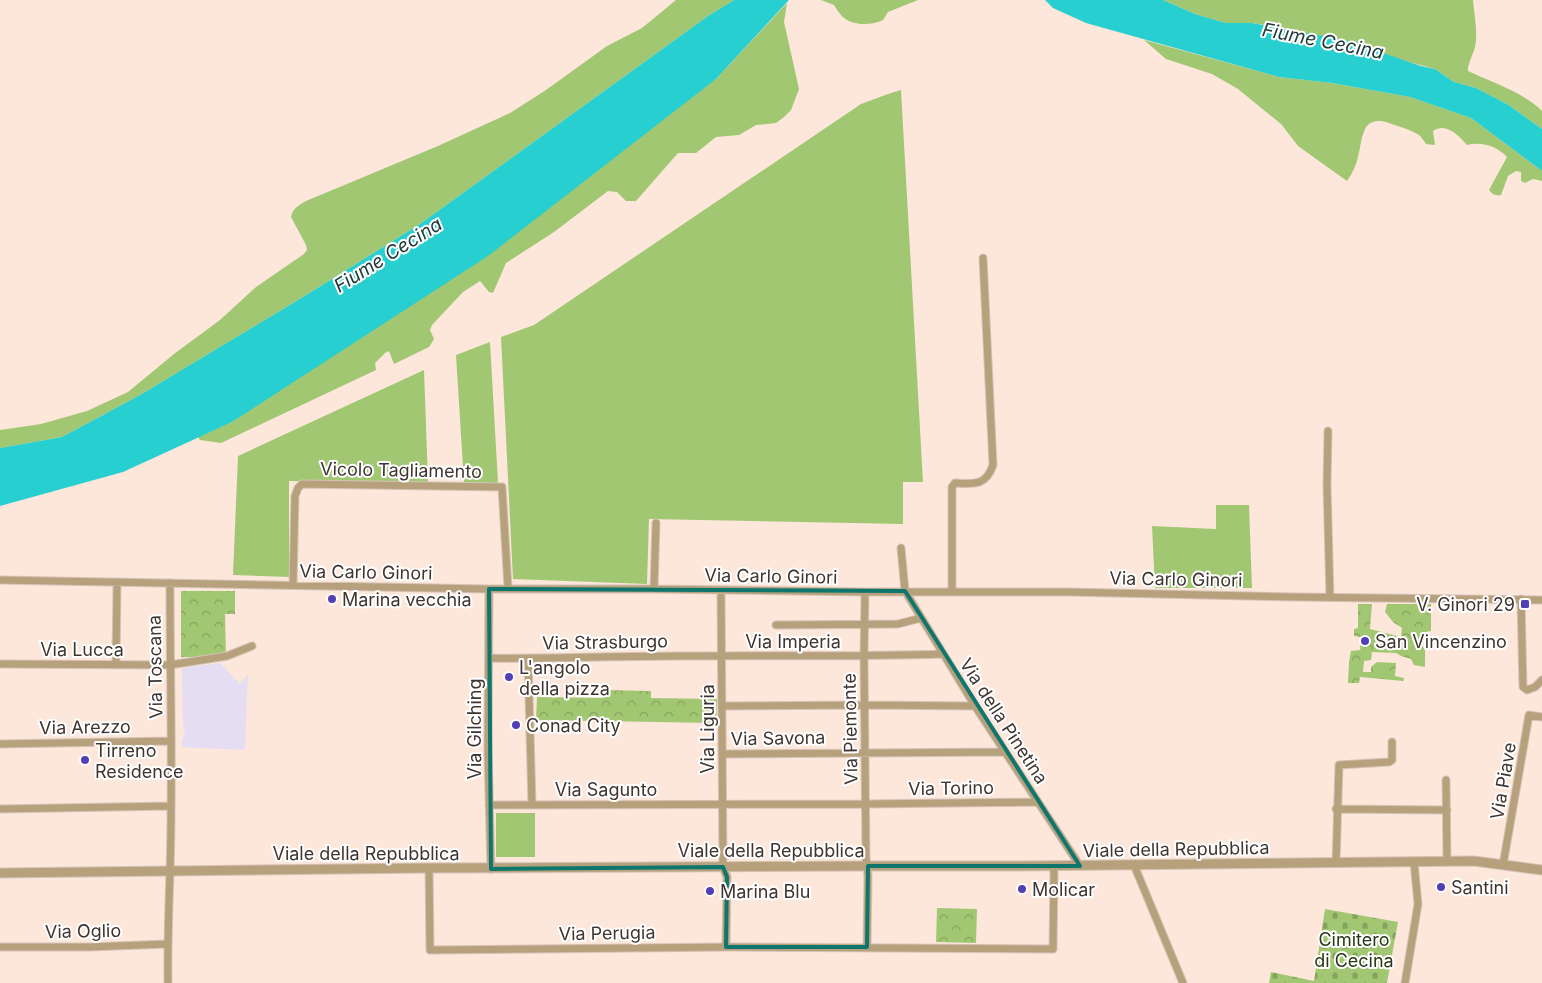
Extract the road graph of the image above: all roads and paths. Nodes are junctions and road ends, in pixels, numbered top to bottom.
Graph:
1 (983, 258) dead end
2 (1328, 431) dead end
3 (656, 523) dead end
4 (901, 548) dead end
5 (0, 580) edge
6 (116, 582) junction
7 (170, 582) junction
8 (293, 585) junction
9 (508, 588) junction
10 (489, 589) junction
11 (654, 589) junction
12 (721, 590) junction
13 (905, 591) junction
14 (865, 592) junction
15 (952, 592) junction
16 (1330, 597) junction
17 (1521, 600) junction
18 (1542, 600) edge
19 (921, 618) junction
20 (776, 625) dead end
21 (864, 625) junction
22 (252, 646) dead end
23 (944, 654) junction
24 (722, 656) junction
25 (864, 657) junction
26 (489, 658) junction
27 (528, 659) junction
28 (0, 664) edge
29 (116, 664) junction
30 (170, 665) junction
31 (1542, 680) edge
32 (864, 705) junction
33 (722, 706) junction
34 (975, 706) junction
35 (1542, 717) edge
36 (171, 741) junction
37 (1392, 742) dead end
38 (0, 744) edge
39 (865, 752) junction
40 (1005, 752) junction
41 (722, 754) junction
42 (1446, 780) dead end
43 (1038, 802) junction
44 (722, 804) junction
45 (866, 804) junction
46 (490, 805) junction
47 (532, 805) junction
48 (171, 806) junction
49 (0, 808) edge
50 (1336, 809) junction
51 (1447, 810) junction
52 (1414, 862) junction
53 (1447, 862) junction
54 (1336, 863) junction
55 (1134, 865) junction
56 (1503, 865) junction
57 (866, 866) junction
58 (1052, 866) junction
59 (1080, 866) junction
60 (722, 867) junction
61 (429, 868) junction
62 (491, 869) junction
63 (1542, 870) edge
64 (170, 871) junction
65 (0, 873) edge
66 (167, 944) junction
67 (0, 947) edge
68 (726, 947) junction
69 (867, 947) junction
70 (168, 983) edge
71 (1183, 983) edge
72 (1405, 983) edge

1 - 15 street
2 - 16 street
3 - 11 street
4 - 13 street
5 - 6 street, Via Carlo Ginori
6 - 7 street, Via Carlo Ginori
6 - 29 street
7 - 8 street, Via Carlo Ginori
7 - 30 street, Via Toscana
8 - 9 street, Vicolo Tagliamento
8 - 10 street, Via Carlo Ginori
9 - 10 street, Via Carlo Ginori
9 - 11 street, Via Carlo Ginori
10 - 26 street, Via Gilching
11 - 12 street, Via Carlo Ginori
12 - 14 street, Via Carlo Ginori
12 - 24 street, Via Liguria
13 - 14 street, Via Carlo Ginori
13 - 15 street, Via Carlo Ginori
13 - 19 street, Via della Pinetina
14 - 21 street, Via Piemonte
15 - 16 street, Via Carlo Ginori
16 - 17 street, Via Carlo Ginori
17 - 18 street, Via Carlo Ginori
17 - 31 street
19 - 21 street
19 - 23 street, Via della Pinetina
20 - 21 street
21 - 25 street, Via Piemonte
22 - 30 street, Via Lucca
23 - 25 street, Via Imperia
23 - 34 street, Via della Pinetina
24 - 25 street, Via Imperia
24 - 27 street, Via Strasburgo
24 - 33 street, Via Liguria
25 - 32 street, Via Piemonte
26 - 27 street, Via Strasburgo
26 - 46 street, Via Gilching
27 - 47 street
28 - 29 street, Via Lucca
29 - 30 street, Via Lucca
30 - 36 street, Via Toscana
32 - 33 street
32 - 34 street
32 - 39 street, Via Piemonte
33 - 41 street, Via Liguria
34 - 40 street, Via della Pinetina
35 - 56 street, Via Piave
36 - 38 street, Via Arezzo
36 - 48 street, Via Toscana
37 - 50 street
39 - 40 street, Via Savona
39 - 41 street, Via Savona
39 - 45 street, Via Piemonte
40 - 43 street, Via della Pinetina
41 - 44 street, Via Liguria
42 - 51 street
43 - 45 street, Via Torino
43 - 59 street, Via della Pinetina
44 - 45 street, Via Torino
44 - 47 street, Via Sagunto
44 - 60 street, Via Liguria
45 - 57 street, Via Piemonte
46 - 47 street, Via Sagunto
46 - 62 street, Via Gilching
48 - 49 street
48 - 64 street, Via Toscana
50 - 51 street
50 - 54 street
51 - 53 street
52 - 53 street, Viale della Repubblica
52 - 54 street, Viale della Repubblica
52 - 72 street
53 - 56 street, Viale della Repubblica
54 - 55 street, Viale della Repubblica
55 - 59 street, Viale della Repubblica
55 - 71 street
56 - 63 street, Viale della Repubblica
57 - 58 street, Viale della Repubblica
57 - 60 street, Viale della Repubblica
57 - 69 street, Via Piemonte
58 - 59 street, Viale della Repubblica
58 - 69 street, Via Perugia
60 - 62 street, Viale della Repubblica
60 - 68 street, Via Liguria
61 - 62 street, Viale della Repubblica
61 - 64 street, Viale della Repubblica
61 - 68 street, Via Perugia
64 - 65 street, Viale della Repubblica
64 - 66 street, Via Toscana
66 - 67 street, Via Oglio
66 - 70 street, Via Toscana
68 - 69 street, Via Perugia

